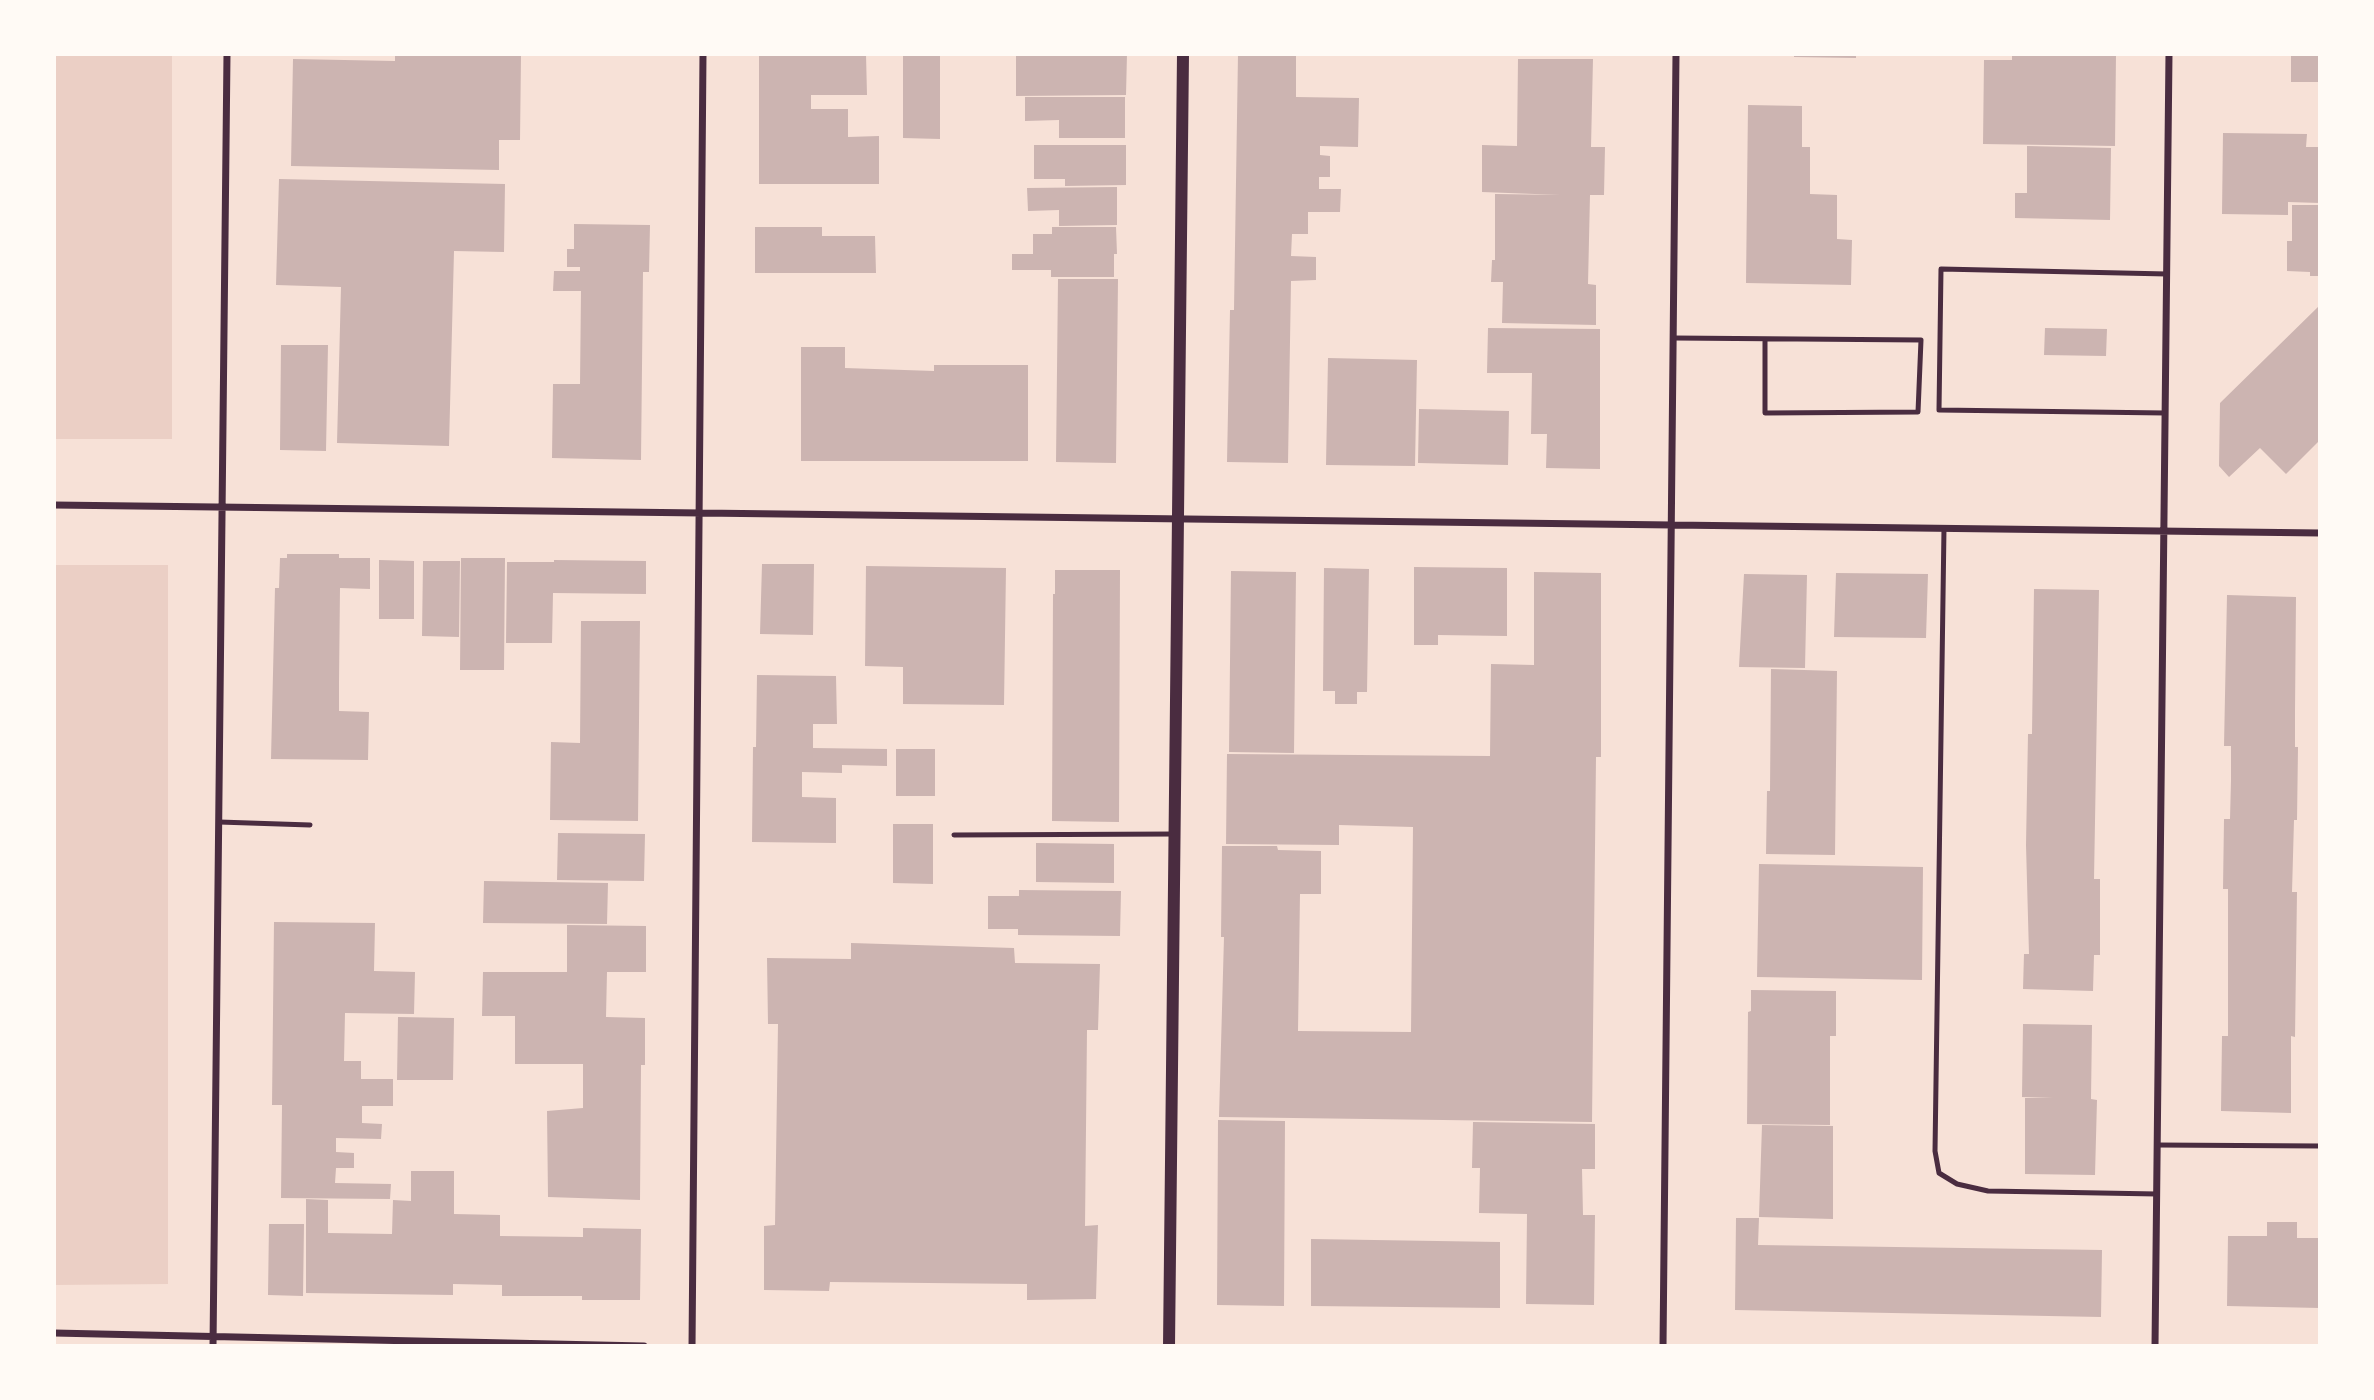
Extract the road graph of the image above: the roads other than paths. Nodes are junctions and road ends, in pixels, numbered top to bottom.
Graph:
1 (227, 54) edge
2 (703, 54) edge
3 (1182, 54) edge
4 (1676, 54) edge
5 (2169, 54) edge
6 (2167, 274) junction
7 (1674, 338) junction
8 (1765, 339) junction
9 (2165, 413) junction
10 (54, 505) edge
11 (222, 507) junction
12 (698, 513) junction
13 (1178, 519) junction
14 (1672, 525) junction
15 (1944, 528) junction
16 (2164, 531) junction
17 (2320, 533) edge
18 (219, 822) junction
19 (310, 825) dead end
20 (1175, 834) junction
21 (954, 835) dead end
22 (2157, 1145) junction
23 (2320, 1146) edge
24 (2157, 1194) junction
25 (54, 1333) edge
26 (213, 1336) junction
27 (213, 1346) edge
28 (644, 1346) edge
29 (692, 1346) edge
30 (1169, 1346) edge
31 (1663, 1346) edge
32 (2155, 1346) edge

1 - 11 street
2 - 12 street
3 - 13 street
4 - 7 street
5 - 6 street
6 - 9 street
6 - 9 lane
7 - 8 lane
7 - 14 street
8 - 8 lane
9 - 16 street
10 - 11 street
11 - 12 street
11 - 18 street
12 - 13 street
12 - 29 street
13 - 14 street
13 - 20 street
14 - 15 street
14 - 31 street
15 - 16 street
15 - 24 lane
16 - 17 street
16 - 22 street
18 - 19 lane
18 - 26 street
20 - 21 lane
20 - 30 street
22 - 23 lane
22 - 24 street
24 - 32 street
25 - 26 street
26 - 27 street
26 - 28 street

